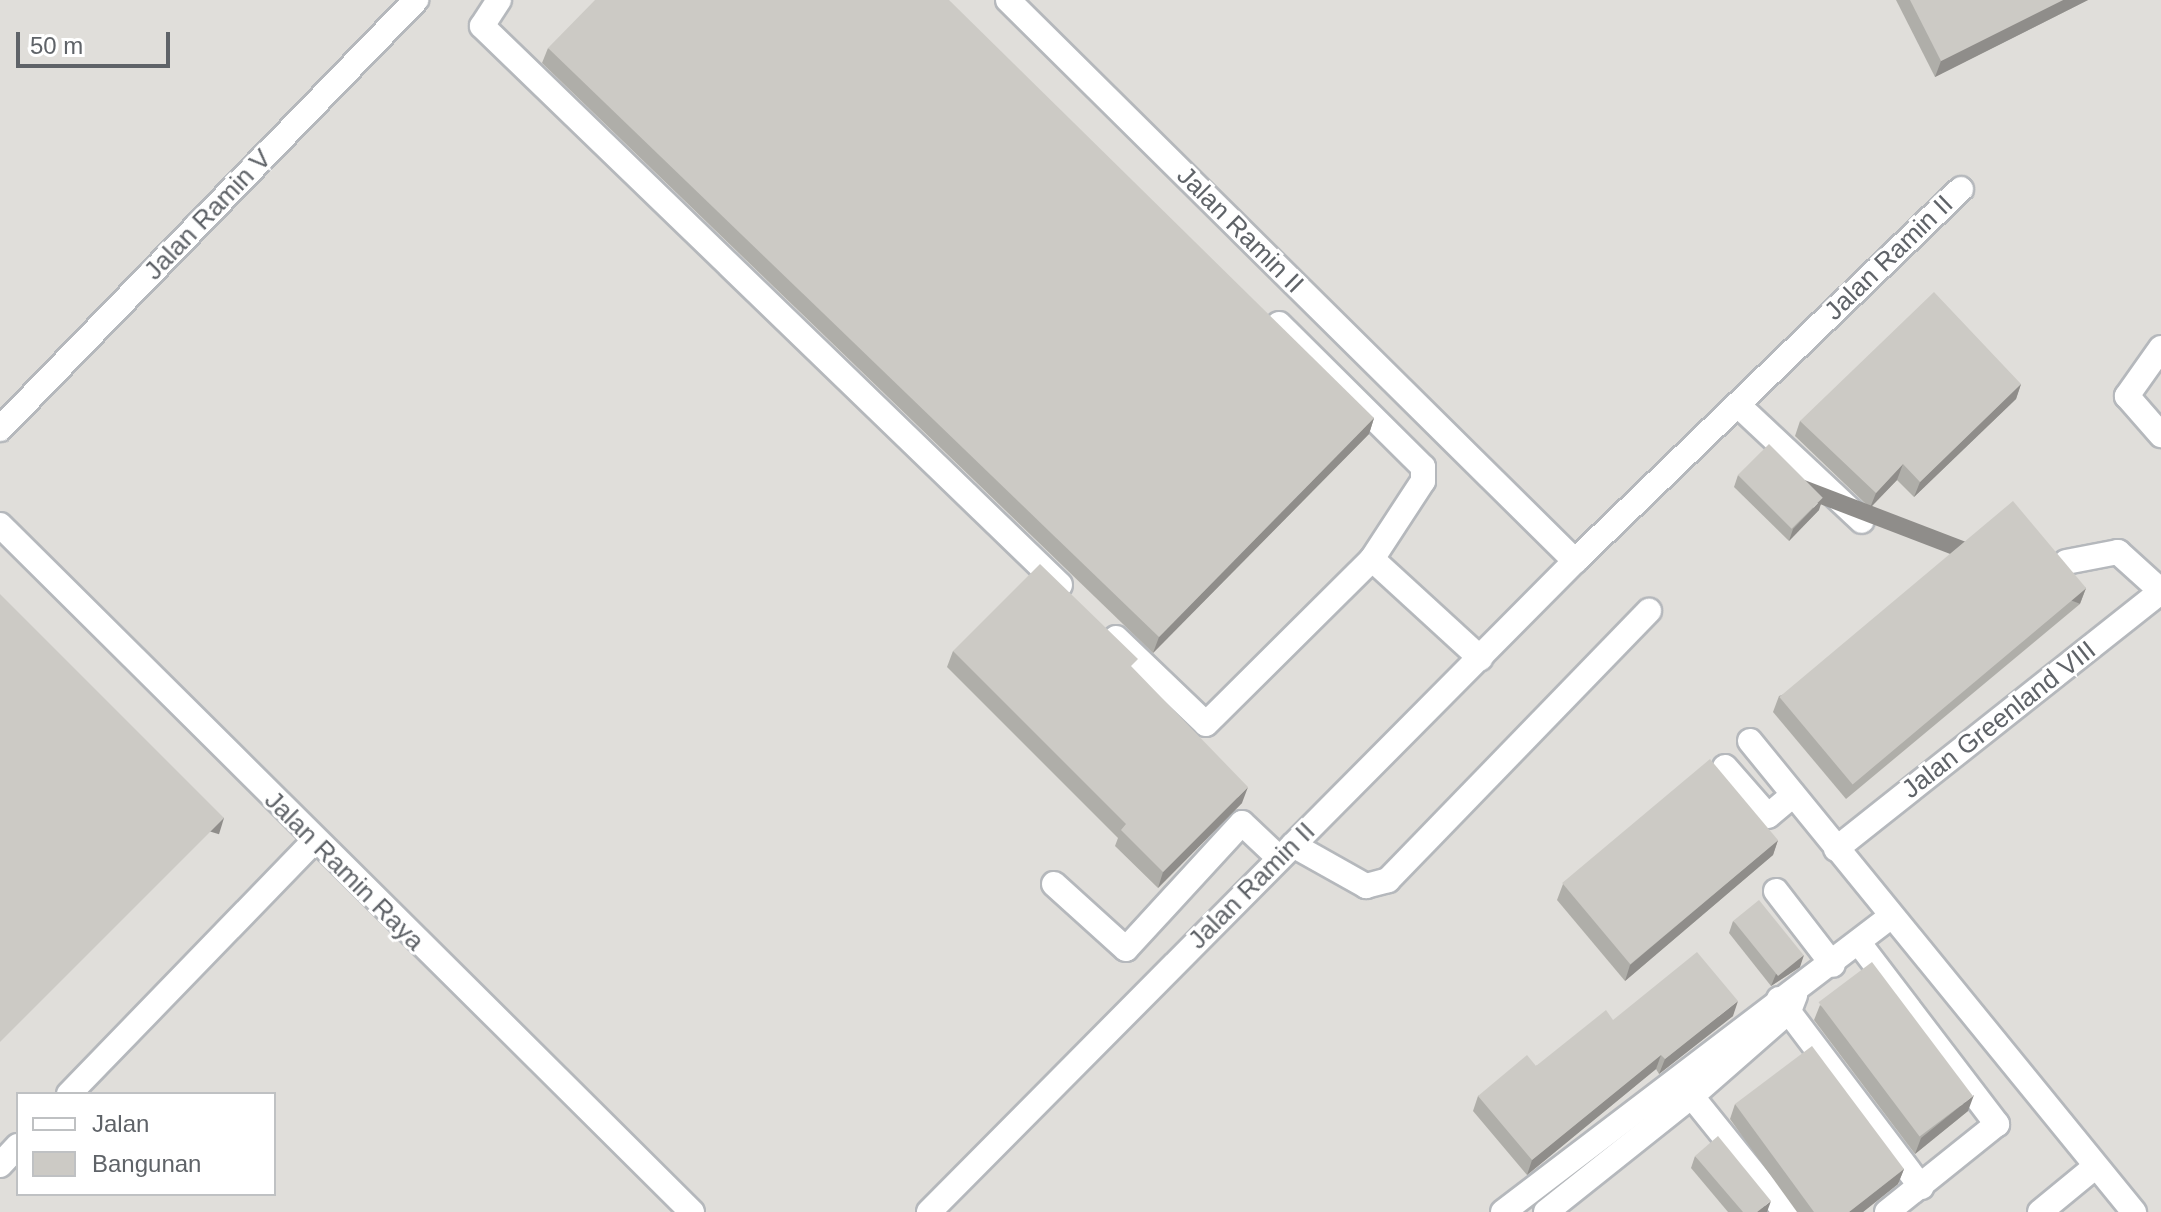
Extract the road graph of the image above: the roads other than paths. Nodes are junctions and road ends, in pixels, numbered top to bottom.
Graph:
1 (499, 0) edge
2 (1008, 0) edge
3 (403, 4) edge
4 (1961, 189) dead end
5 (1261, 307) edge
6 (2161, 348) edge
7 (1739, 406) junction
8 (0, 429) edge
9 (2161, 435) edge
10 (1862, 521) dead end
11 (0, 525) edge
12 (1372, 559) junction
13 (1575, 561) junction
14 (2066, 562) edge
15 (2161, 591) edge
16 (1076, 600) edge
17 (1649, 611) dead end
18 (1099, 622) edge
19 (1480, 658) junction
20 (1750, 741) dead end
21 (1725, 767) dead end
22 (1793, 795) junction
23 (313, 842) junction
24 (1836, 849) junction
25 (1286, 852) junction
26 (1054, 884) dead end
27 (1776, 891) dead end
28 (1891, 916) junction
29 (1859, 943) junction
30 (1833, 965) junction
31 (1787, 1001) junction
32 (1684, 1087) junction
33 (71, 1092) edge
34 (16, 1148) edge
35 (0, 1165) edge
36 (2096, 1166) junction
37 (1921, 1187) junction
38 (2066, 1204) edge
39 (692, 1212) edge
40 (929, 1212) edge
41 (1503, 1212) edge
42 (1546, 1212) edge
43 (1785, 1212) edge
44 (1887, 1212) edge
45 (2040, 1212) edge
46 (2134, 1212) edge

1 - 16 lane
2 - 13 lane, Jalan Ramin II
3 - 8 lane, Jalan Ramin V
4 - 7 lane, Jalan Ramin II
5 - 12 lane
6 - 9 lane
7 - 10 lane
7 - 13 lane, Jalan Ramin II
11 - 23 lane, Jalan Ramin Raya
12 - 18 lane
12 - 19 lane
13 - 19 lane, Jalan Ramin II
14 - 15 lane
15 - 24 lane, Jalan Greenland VIII
17 - 25 lane
19 - 25 lane, Jalan Ramin II
20 - 22 lane
21 - 22 lane
22 - 24 lane
23 - 33 lane
23 - 39 lane, Jalan Ramin Raya
24 - 28 lane
25 - 26 lane
25 - 40 lane, Jalan Ramin II
27 - 30 lane
28 - 29 lane
28 - 36 lane
29 - 30 lane
29 - 37 lane
30 - 31 lane
31 - 32 lane
31 - 37 lane
32 - 41 lane
32 - 42 lane
32 - 43 lane
34 - 35 lane
36 - 38 lane
36 - 46 lane
37 - 44 lane
38 - 45 lane

